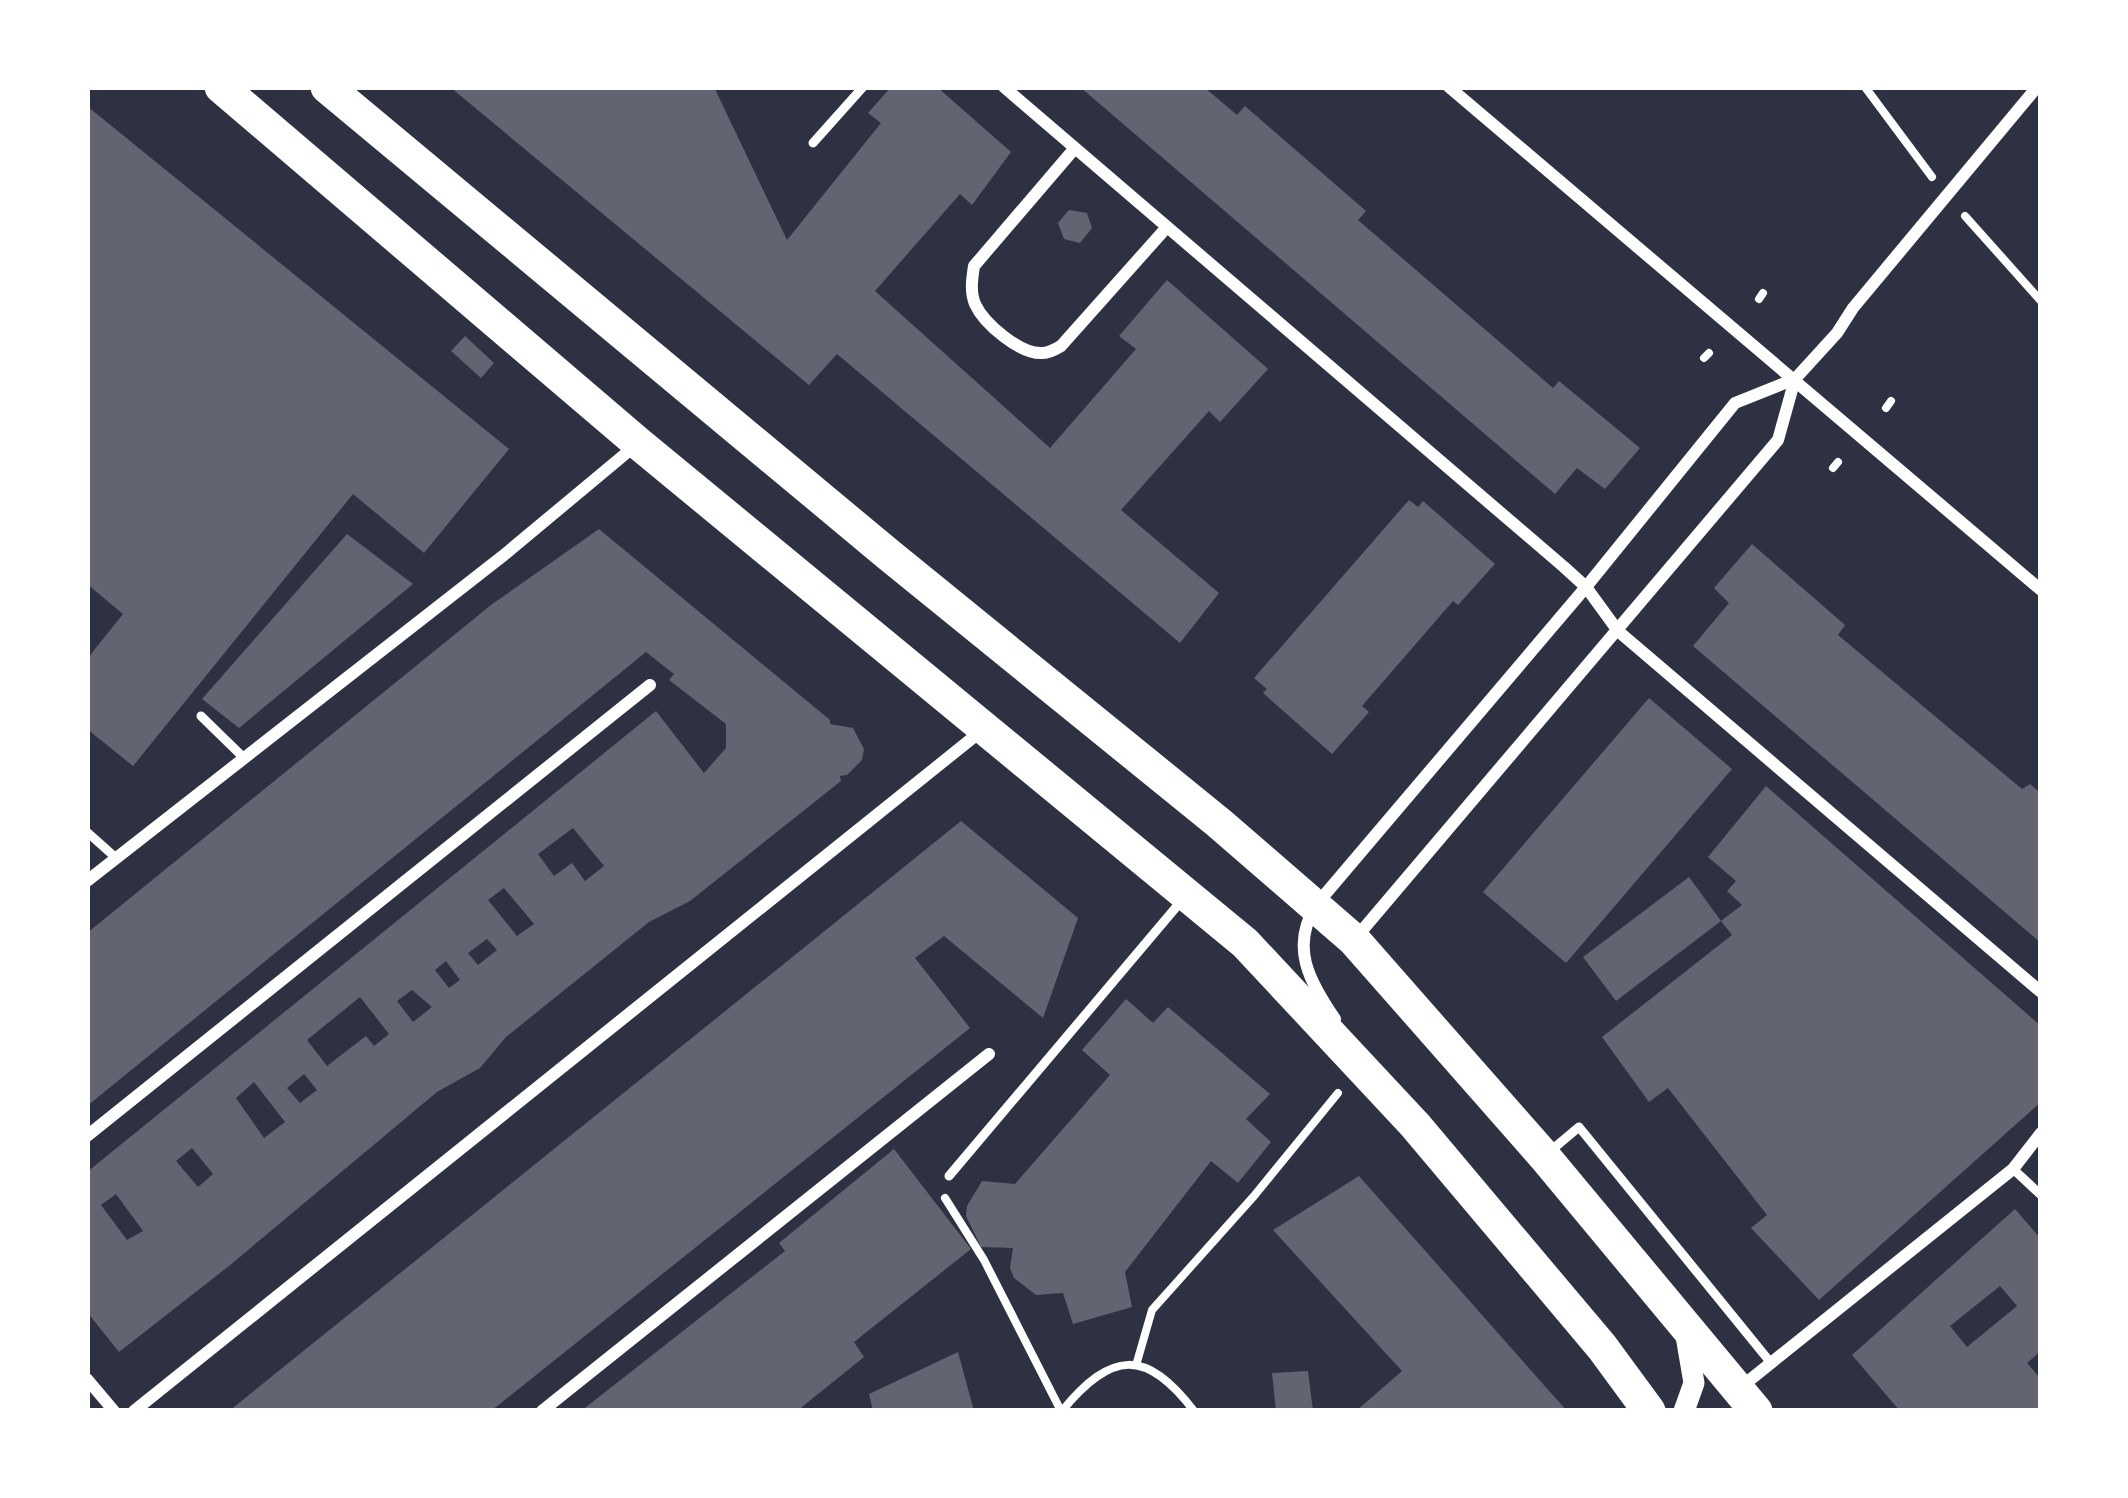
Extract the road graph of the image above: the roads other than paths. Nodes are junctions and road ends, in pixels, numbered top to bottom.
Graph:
1 (221, 87) edge
2 (327, 87) edge
3 (863, 87) edge
4 (1004, 87) edge
5 (1449, 87) edge
6 (2037, 87) edge
7 (813, 143) dead end
8 (1075, 148) junction
9 (1167, 227) junction
10 (1795, 379) junction
11 (638, 443) junction
12 (1586, 587) junction
13 (2041, 590) edge
14 (1618, 631) junction
15 (650, 686) dead end
16 (201, 716) dead end
17 (987, 727) junction
18 (244, 758) junction
19 (87, 832) edge
20 (115, 857) junction
21 (87, 880) edge
22 (1186, 895) junction
23 (1316, 904) junction
24 (1354, 940) junction
25 (2041, 992) edge
26 (988, 1054) dead end
27 (1415, 1125) junction
28 (2041, 1133) edge
29 (87, 1136) edge
30 (1544, 1156) junction
31 (2012, 1169) junction
32 (949, 1176) dead end
33 (2041, 1195) edge
34 (1672, 1309) junction
35 (1771, 1363) junction
36 (87, 1378) edge
37 (1748, 1400) edge
38 (113, 1411) edge
39 (134, 1411) edge
40 (542, 1411) edge
41 (1649, 1411) edge
42 (1684, 1411) edge

1 - 11 highway
2 - 23 highway
3 - 7 lane
4 - 8 street
5 - 10 street
6 - 10 street
8 - 9 street
8 - 9 street
9 - 12 street
10 - 12 street
10 - 13 street
10 - 14 street
11 - 17 highway
11 - 18 street
12 - 14 street
12 - 23 street
14 - 24 street
14 - 25 street
15 - 29 street
16 - 18 lane
17 - 22 highway
17 - 39 street
18 - 20 street
19 - 20 lane
20 - 21 street
22 - 27 highway
22 - 32 lane
23 - 24 highway
23 - 27 street
24 - 30 highway
26 - 40 street
27 - 41 highway
28 - 31 street
30 - 34 highway
30 - 35 lane
31 - 33 lane
31 - 35 street
34 - 37 highway
34 - 42 street
35 - 37 street
36 - 38 street

